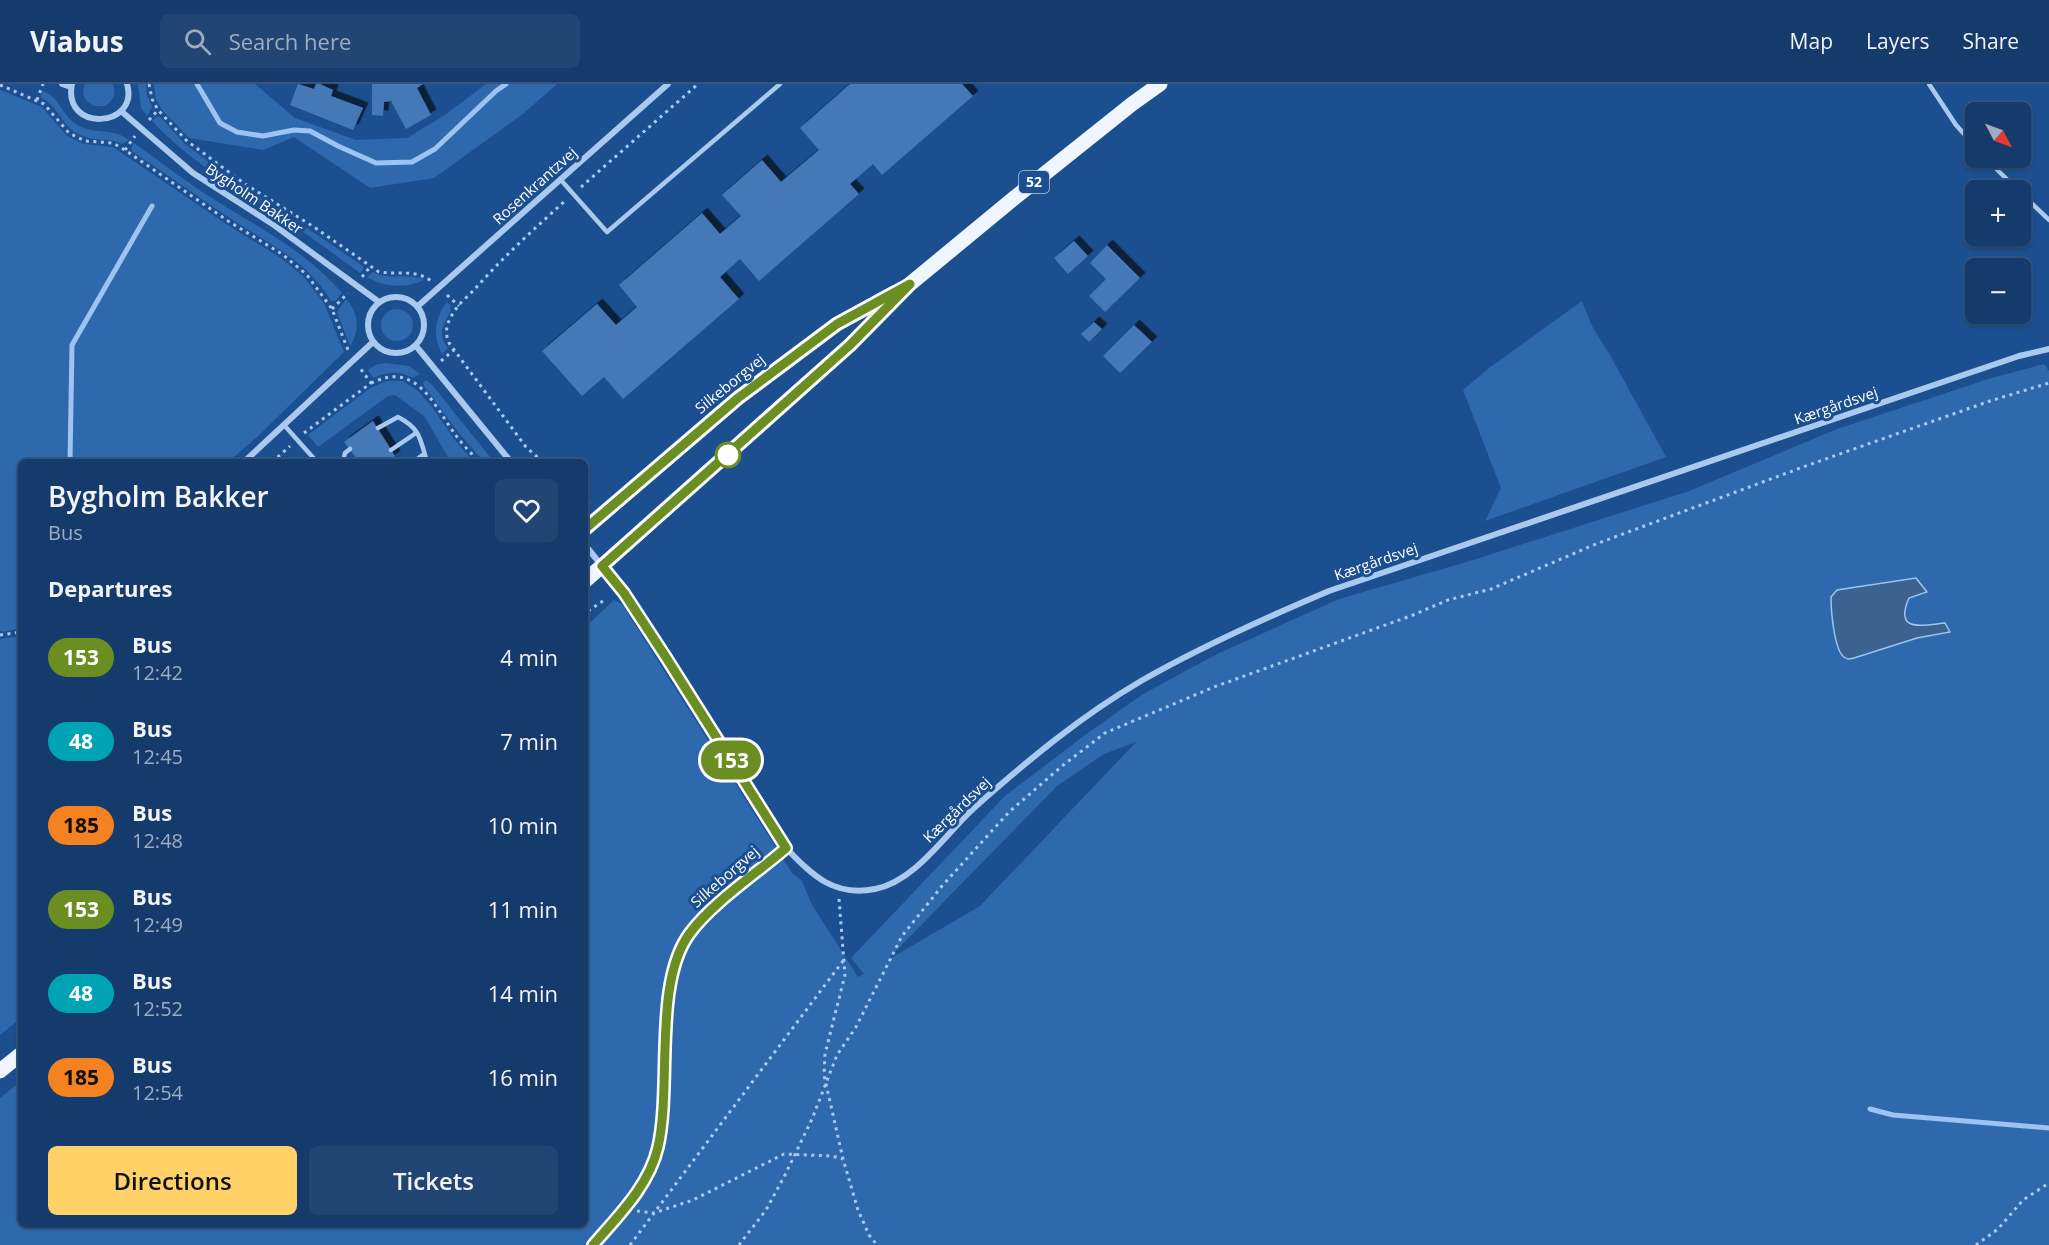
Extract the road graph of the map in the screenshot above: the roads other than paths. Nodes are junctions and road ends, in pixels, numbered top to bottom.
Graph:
1 (62, 84) edge
2 (127, 84) edge
3 (668, 84) edge
4 (780, 84) edge
5 (1160, 84) edge
6 (1929, 84) edge
7 (72, 86) edge
8 (121, 111) junction
9 (1965, 135) edge
10 (1995, 168) edge
11 (561, 179) junction
12 (2008, 180) edge
13 (2031, 203) edge
14 (2049, 220) edge
15 (910, 284) junction
16 (379, 302) junction
17 (418, 306) junction
18 (373, 342) junction
19 (416, 346) junction
20 (2049, 349) edge
21 (284, 425) junction
22 (378, 428) dead end
23 (416, 433) junction
24 (350, 449) dead end
25 (391, 450) dead end
26 (424, 454) junction
27 (247, 459) edge
28 (314, 459) edge
29 (344, 459) edge
30 (417, 459) edge
31 (426, 459) edge
32 (509, 459) edge
33 (588, 526) edge
34 (588, 549) edge
35 (602, 566) junction
36 (588, 578) edge
37 (786, 848) junction
38 (18, 1056) edge
39 (0, 1071) edge
40 (593, 1245) edge

1 - 7 street
2 - 8 street
3 - 11 street, Rosenkrantzvej
4 - 11 lane
5 - 15 main road, Silkeborgvej / 52
6 - 9 lane
7 - 8 street
8 - 16 street, Bygholm Bakker
10 - 12 lane
11 - 17 street, Rosenkrantzvej
13 - 14 lane
15 - 33 main road, Silkeborgvej / 52
15 - 35 main road, Silkeborgvej / 52
16 - 17 street
16 - 18 street
17 - 19 street
18 - 19 street
18 - 21 street
19 - 32 street
20 - 37 street, Kærgårdsvej
21 - 27 street
21 - 28 lane
22 - 23 lane
23 - 25 lane
23 - 26 lane
24 - 29 lane
26 - 30 lane
26 - 31 lane
34 - 35 street
35 - 36 main road, Silkeborgvej / 52
35 - 37 street
37 - 40 lane, Silkeborgvej
38 - 39 main road

